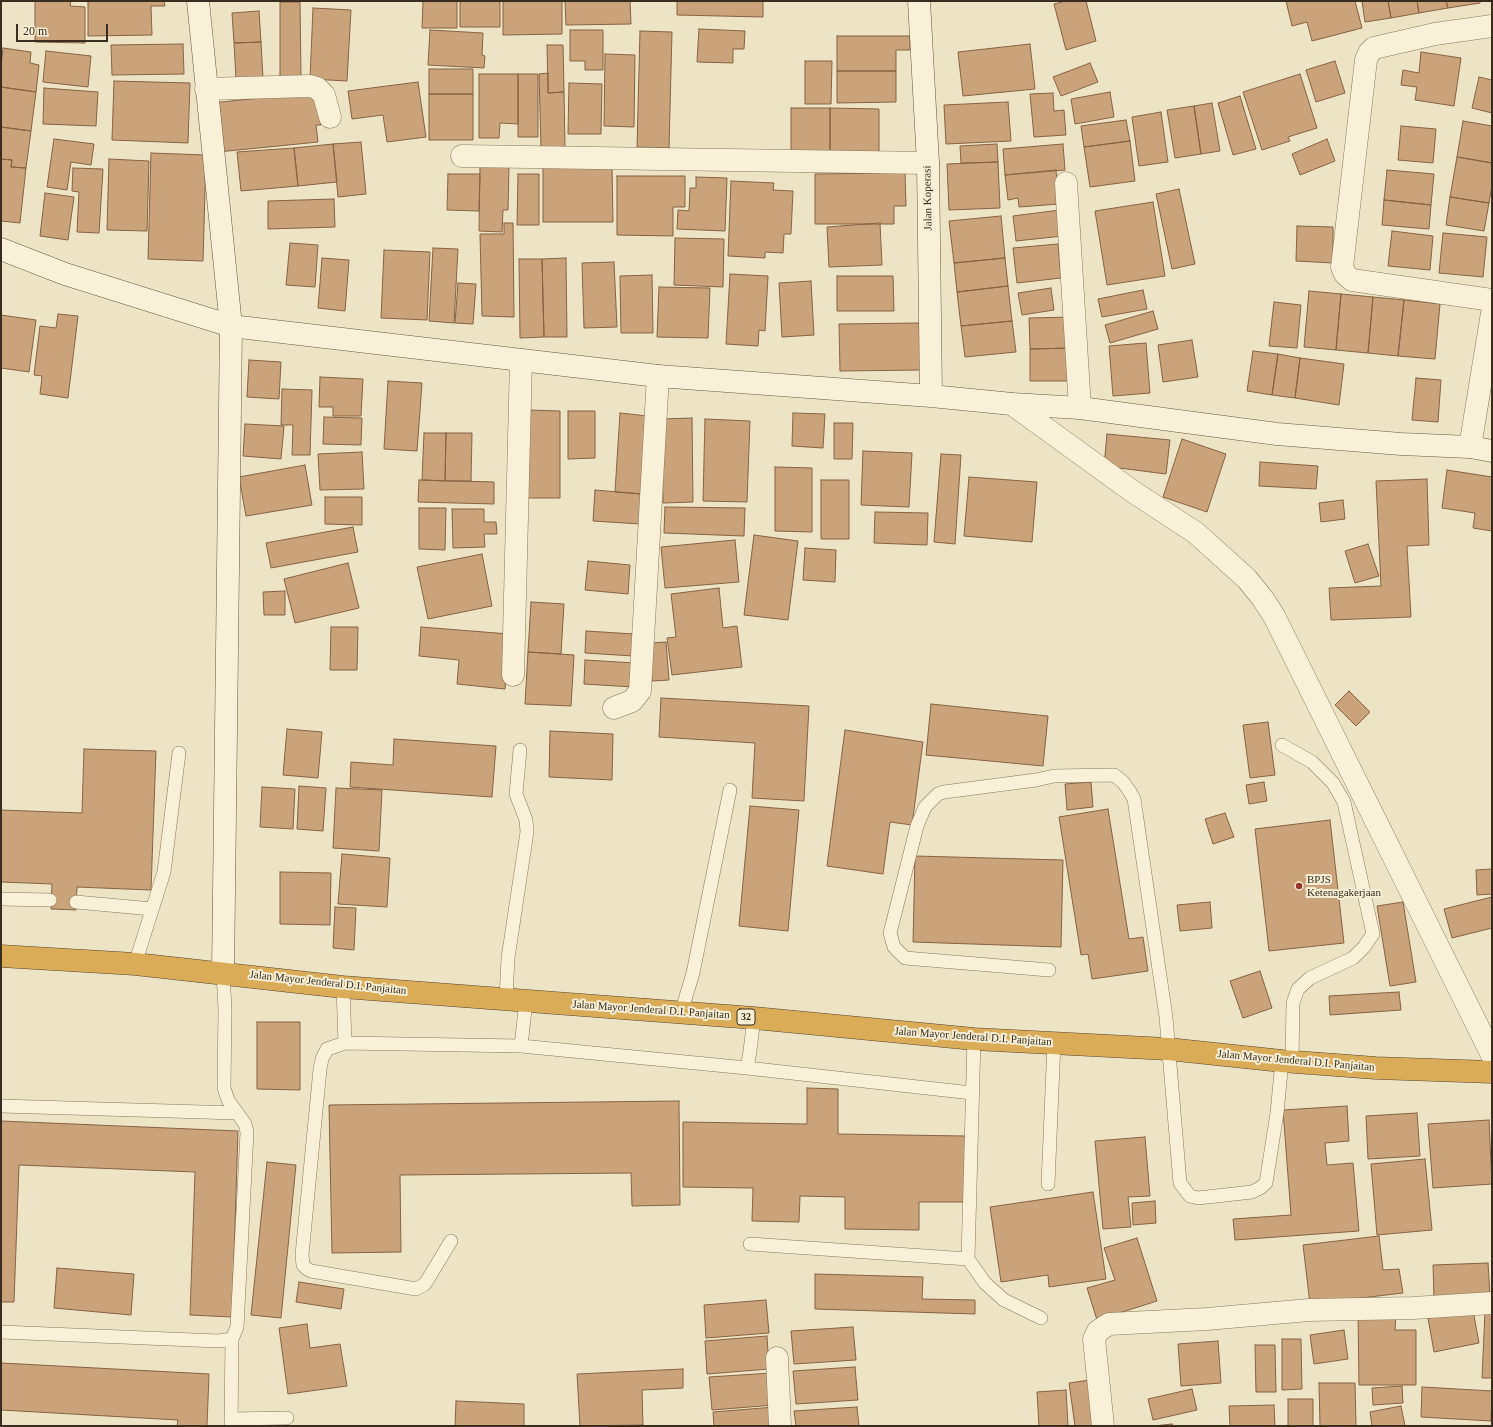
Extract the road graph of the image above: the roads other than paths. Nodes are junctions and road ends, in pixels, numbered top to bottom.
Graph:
1 (198, 1) edge
2 (919, 1) edge
3 (1492, 26) edge
4 (206, 89) junction
5 (330, 117) dead end
6 (462, 156) dead end
7 (928, 163) junction
8 (1066, 183) dead end
9 (1, 249) edge
10 (1492, 300) edge
11 (1492, 313) edge
12 (231, 326) junction
13 (520, 360) junction
14 (658, 376) junction
15 (931, 396) junction
16 (1012, 404) junction
17 (1080, 408) junction
18 (1470, 447) junction
19 (1492, 451) edge
20 (513, 675) dead end
21 (614, 708) dead end
22 (1282, 745) dead end
23 (520, 750) dead end
24 (179, 753) dead end
25 (730, 790) dead end
26 (1, 899) edge
27 (50, 900) dead end
28 (76, 902) dead end
29 (152, 909) junction
30 (1, 956) edge
31 (135, 964) junction
32 (1049, 970) dead end
33 (223, 973) junction
34 (343, 987) junction
35 (516, 1000) junction
36 (681, 1012) junction
37 (754, 1018) junction
38 (974, 1039) junction
39 (345, 1043) junction
40 (1054, 1043) junction
41 (521, 1046) junction
42 (1168, 1049) junction
43 (1492, 1055) edge
44 (1287, 1061) junction
45 (747, 1068) junction
46 (1492, 1072) edge
47 (972, 1093) junction
48 (1, 1106) edge
49 (237, 1113) junction
50 (1048, 1184) dead end
51 (452, 1241) dead end
52 (750, 1244) dead end
53 (968, 1259) junction
54 (1492, 1303) edge
55 (1041, 1318) dead end
56 (1, 1332) edge
57 (232, 1338) junction
58 (778, 1358) dead end
59 (287, 1418) dead end
60 (231, 1422) edge
61 (780, 1426) edge
62 (1103, 1426) edge

1 - 4 street
2 - 7 street, Jalan Koperasi
3 - 10 street
4 - 5 street
4 - 12 street
6 - 7 street
7 - 15 street, Jalan Koperasi
8 - 17 street
9 - 12 street
11 - 18 street
12 - 13 street
12 - 33 street
13 - 14 street
13 - 20 street
14 - 15 street
14 - 21 street
15 - 16 street
16 - 17 street
16 - 43 street
17 - 18 street
18 - 19 street
22 - 44 lane
23 - 35 lane
24 - 29 lane
25 - 36 lane
26 - 27 lane
28 - 29 lane
29 - 31 lane
30 - 31 highway, Jalan Mayor Jenderal D.I. Panjaitan / 32
31 - 33 highway, Jalan Mayor Jenderal D.I. Panjaitan / 32
32 - 42 lane
33 - 34 highway, Jalan Mayor Jenderal D.I. Panjaitan / 32
33 - 49 lane
34 - 35 highway, Jalan Mayor Jenderal D.I. Panjaitan / 32
34 - 39 lane
35 - 36 highway, Jalan Mayor Jenderal D.I. Panjaitan / 32
35 - 41 lane
36 - 37 highway, Jalan Mayor Jenderal D.I. Panjaitan / 32
37 - 38 highway, Jalan Mayor Jenderal D.I. Panjaitan / 32
37 - 45 lane
38 - 40 highway, Jalan Mayor Jenderal D.I. Panjaitan / 32
38 - 47 lane
39 - 41 lane
39 - 51 lane
40 - 42 highway, Jalan Mayor Jenderal D.I. Panjaitan / 32
40 - 50 lane
41 - 45 lane
42 - 44 highway, Jalan Mayor Jenderal D.I. Panjaitan / 32
42 - 44 lane
44 - 46 highway, Jalan Mayor Jenderal D.I. Panjaitan / 32
45 - 47 lane
47 - 53 lane
48 - 49 lane
49 - 57 lane
52 - 53 lane
53 - 55 lane
54 - 62 street
56 - 57 lane
57 - 60 lane
58 - 61 street
59 - 60 lane

